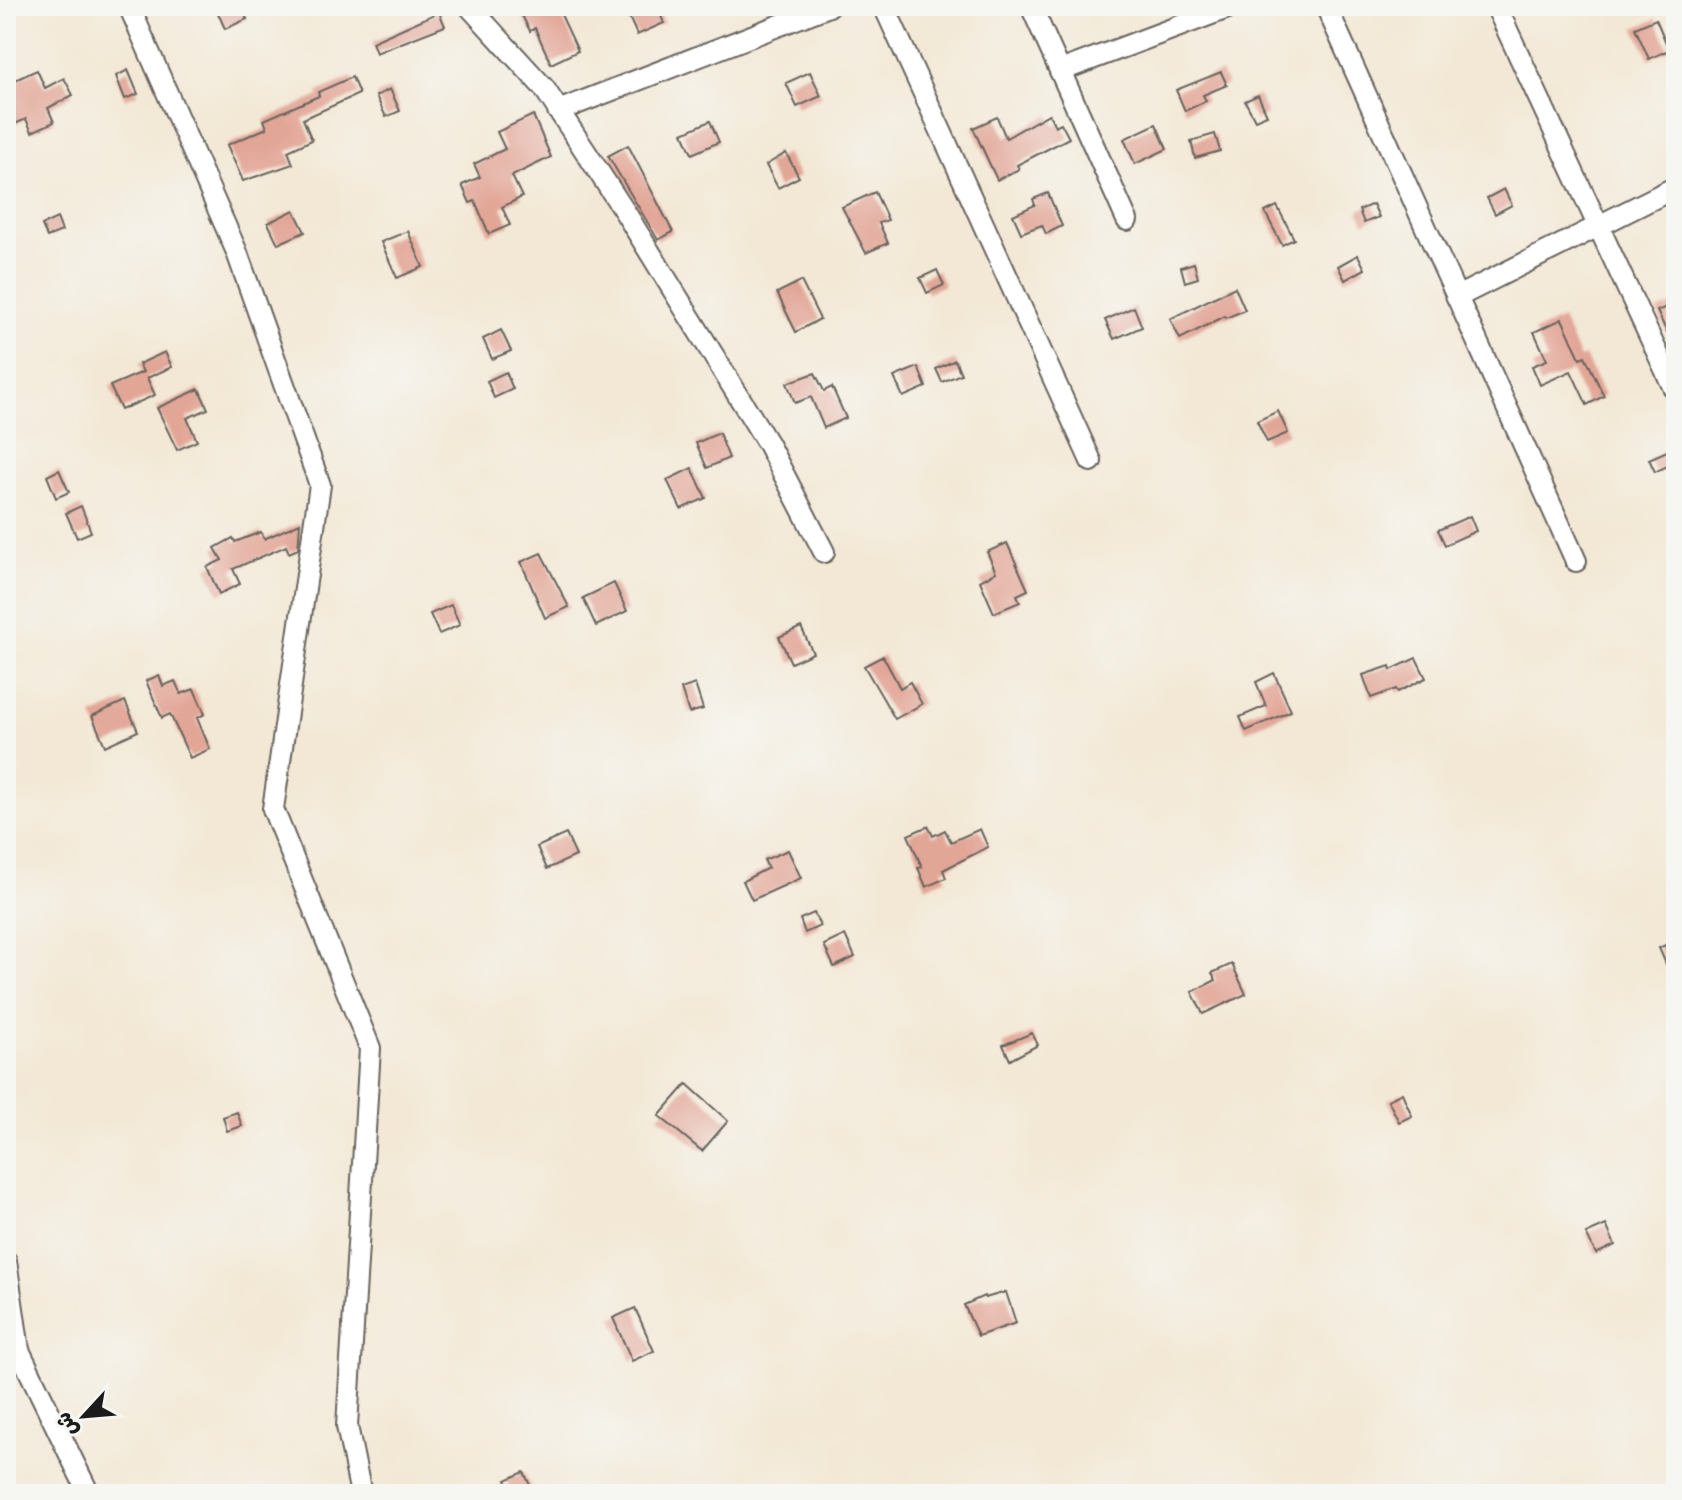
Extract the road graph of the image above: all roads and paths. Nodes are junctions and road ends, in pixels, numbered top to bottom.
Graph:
1 (129, 6) edge
2 (469, 6) edge
3 (829, 6) edge
4 (884, 6) edge
5 (1031, 6) edge
6 (1233, 6) edge
7 (1326, 6) edge
8 (1496, 6) edge
9 (1060, 71) junction
10 (558, 111) junction
11 (1676, 187) edge
12 (1127, 220) dead end
13 (1598, 226) junction
14 (1457, 297) junction
15 (1676, 393) edge
16 (1091, 461) dead end
17 (824, 552) dead end
18 (1576, 561) dead end
19 (6, 1261) edge
20 (89, 1494) edge
21 (361, 1494) edge

1 - 21 street
2 - 10 street
3 - 10 street
4 - 16 street
5 - 9 street
6 - 9 street
7 - 14 street
8 - 13 street
9 - 12 street
10 - 17 street
11 - 13 street
13 - 14 street
13 - 15 street
14 - 18 street
19 - 20 street

